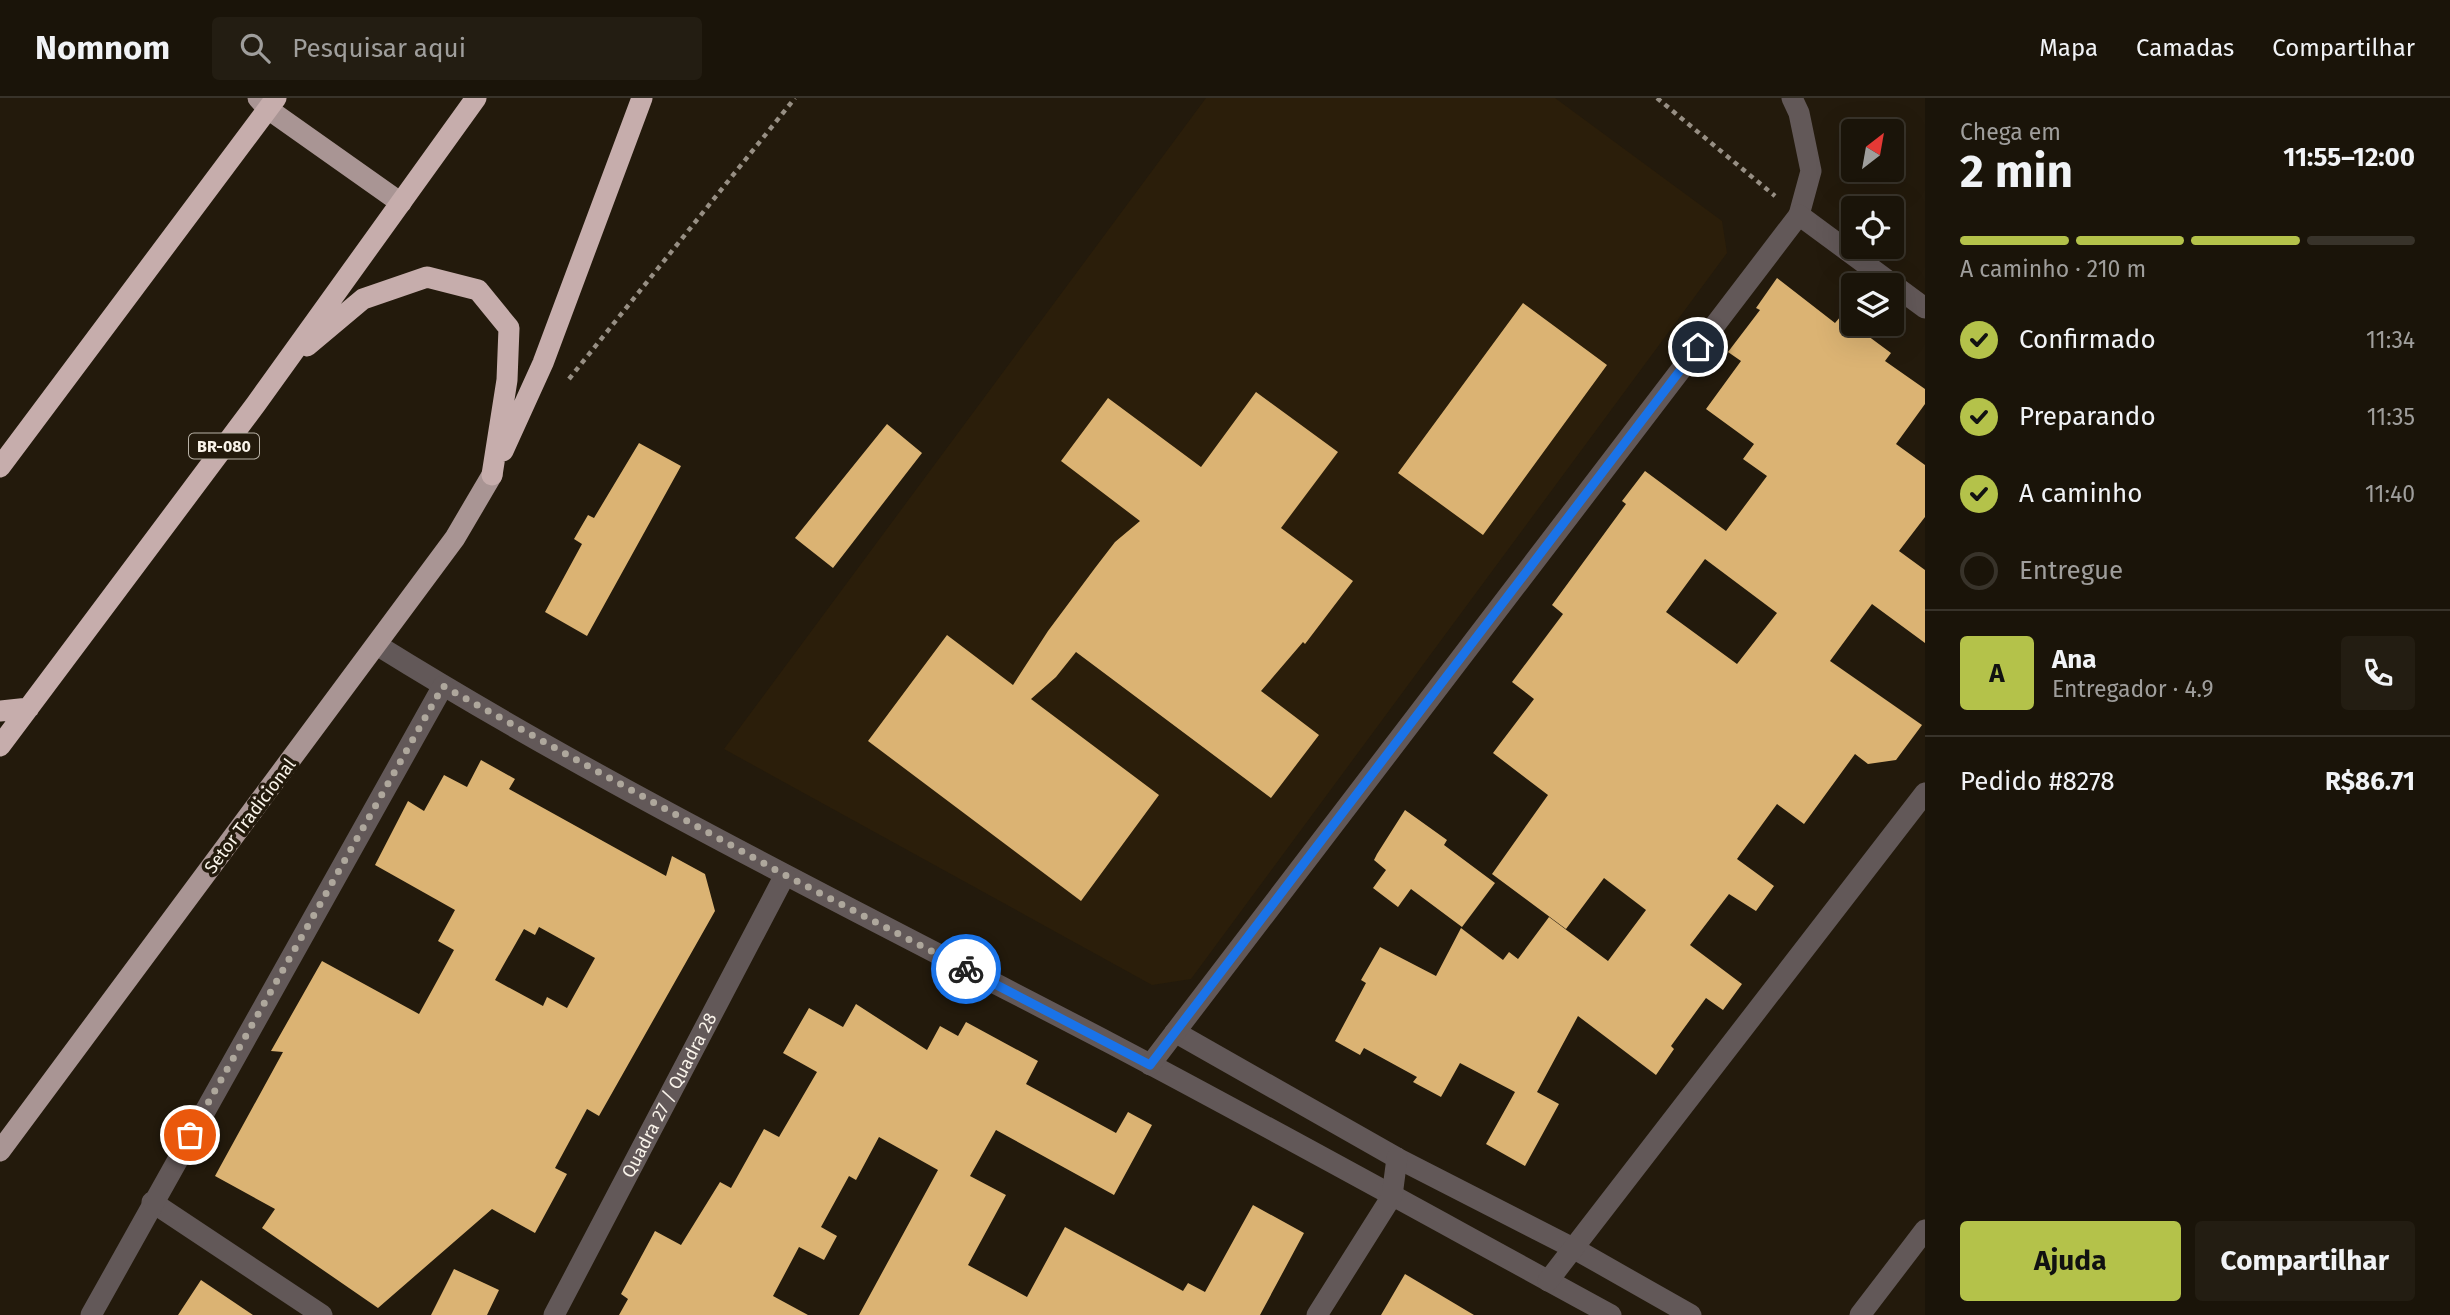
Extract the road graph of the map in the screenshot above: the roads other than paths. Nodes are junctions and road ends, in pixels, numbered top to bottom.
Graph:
1 (477, 98) edge
2 (642, 98) edge
3 (1792, 98) edge
4 (267, 102) edge
5 (401, 203) junction
6 (1799, 215) junction
7 (1925, 308) edge
8 (284, 365) junction
9 (0, 467) edge
10 (492, 475) junction
11 (377, 645) junction
12 (443, 686) junction
13 (29, 708) junction
14 (0, 711) edge
15 (0, 746) edge
16 (1925, 793) edge
17 (785, 875) junction
18 (1175, 1032) junction
19 (1150, 1065) junction
20 (0, 1152) edge
21 (1397, 1158) junction
22 (1392, 1196) junction
23 (152, 1202) junction
24 (1925, 1230) edge
25 (1573, 1248) junction
26 (1548, 1280) junction
27 (91, 1315) edge
28 (322, 1315) edge
29 (554, 1315) edge
30 (1317, 1315) edge
31 (1611, 1315) edge
32 (1691, 1315) edge
33 (1860, 1315) edge

1 - 5 highway, BR-080
2 - 10 highway
3 - 6 street
4 - 5 main road
4 - 9 highway
5 - 8 highway, BR-080
6 - 7 street
6 - 18 street
8 - 10 highway
8 - 13 highway, BR-080
10 - 11 main road, Setor Tradicional
11 - 12 street
11 - 20 main road, Setor Tradicional
12 - 17 street
12 - 23 street
13 - 14 highway
13 - 15 highway, BR-080
16 - 25 street
17 - 19 street
17 - 29 street, Quadra 27 / Quadra 28
18 - 19 street
18 - 21 street
19 - 22 street
21 - 22 street
21 - 25 street
22 - 26 street
22 - 30 street
23 - 27 street
23 - 28 street
24 - 33 street
25 - 26 street
25 - 32 street
26 - 31 street

